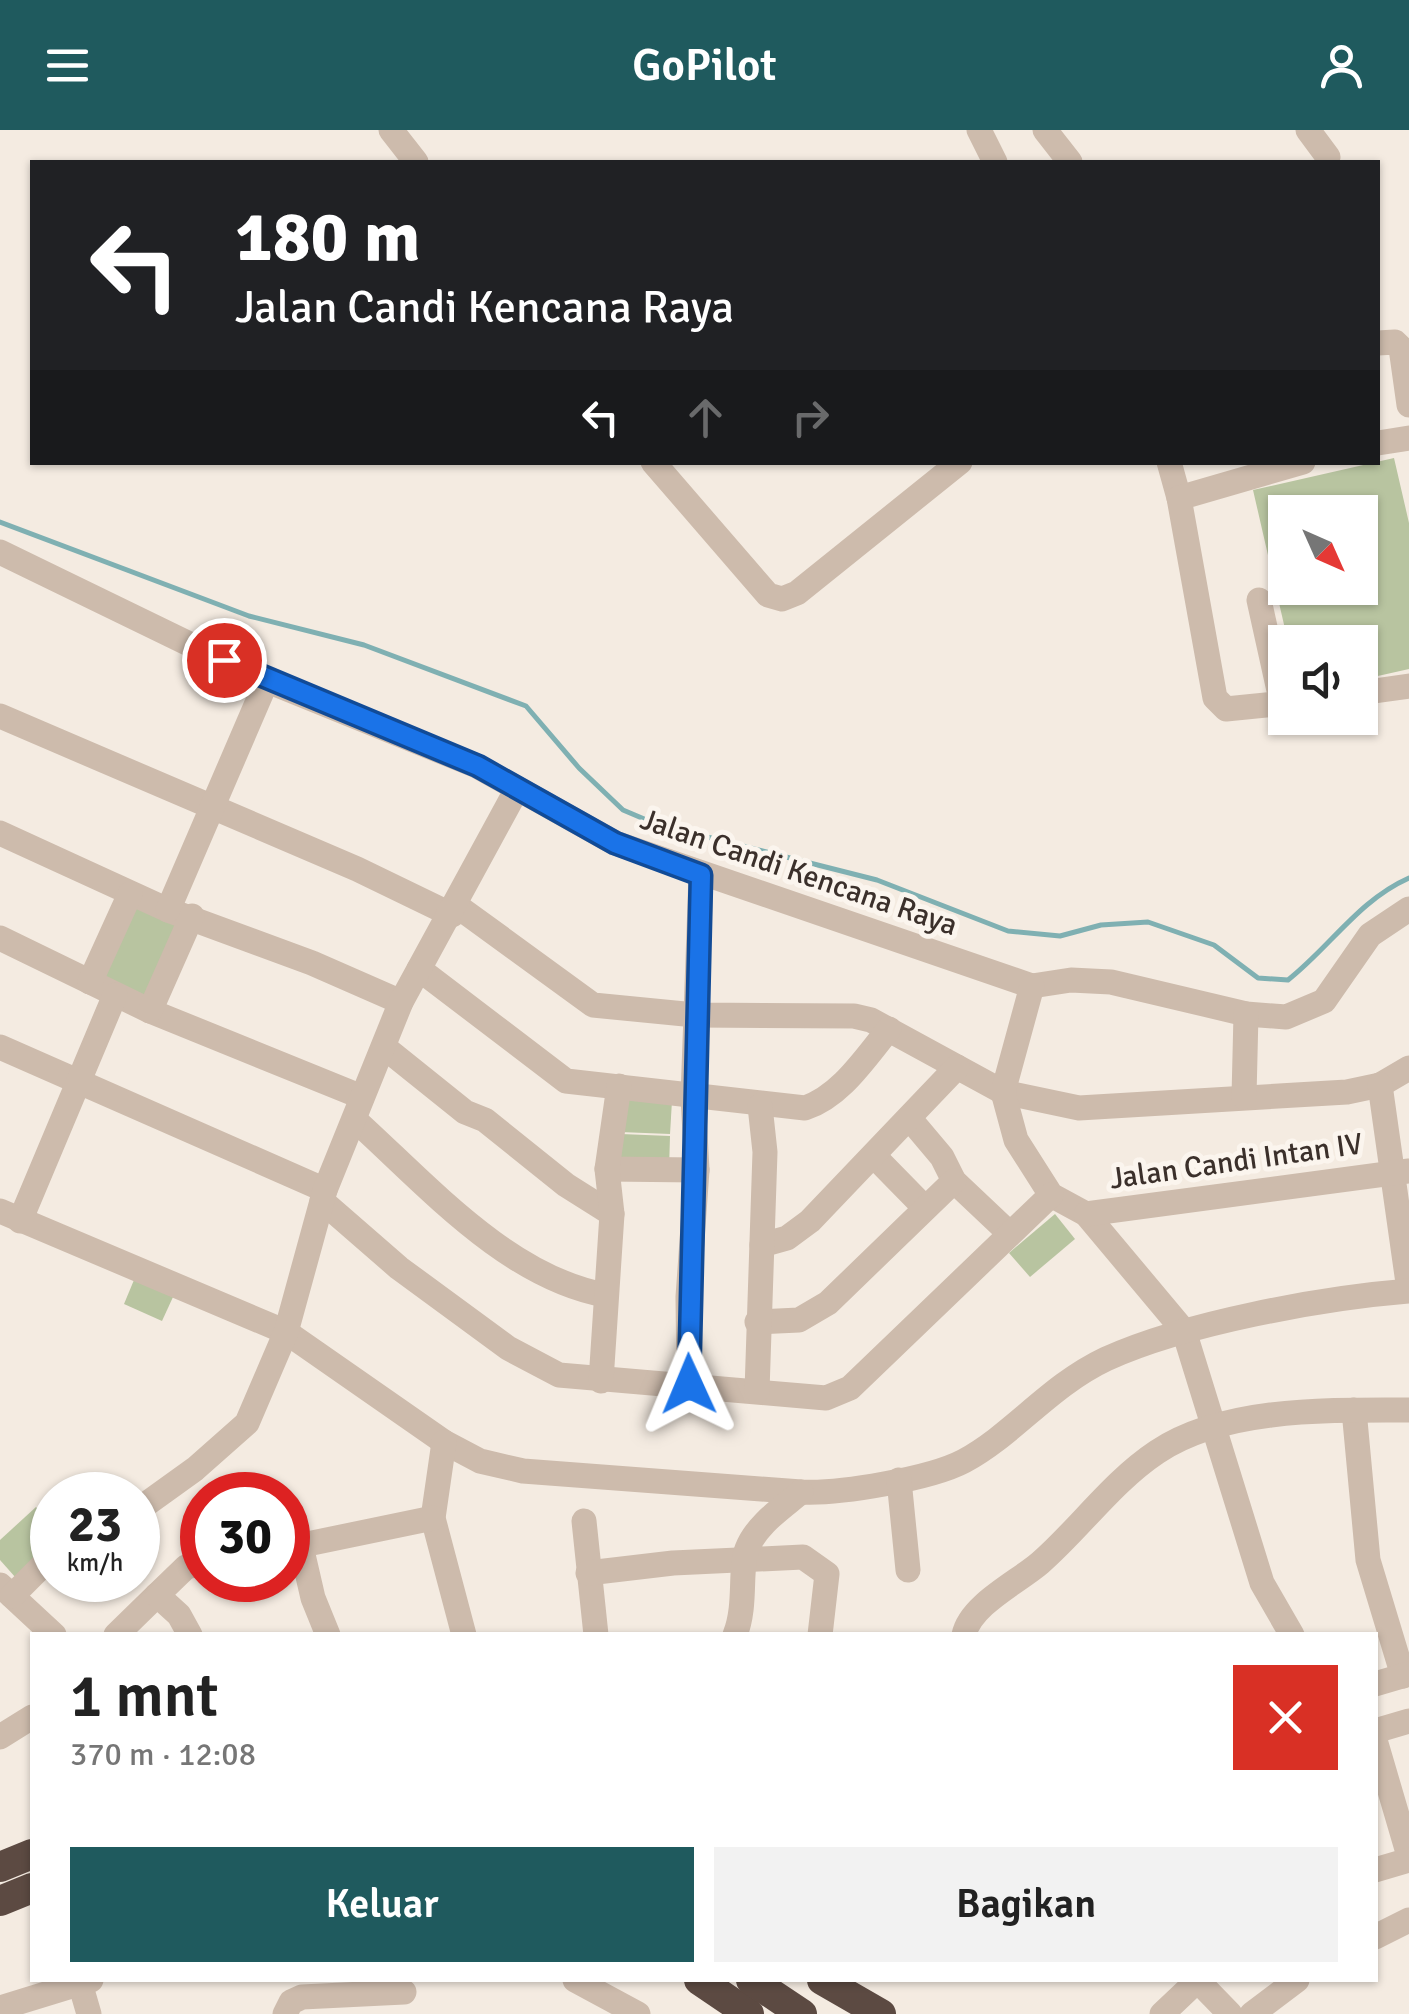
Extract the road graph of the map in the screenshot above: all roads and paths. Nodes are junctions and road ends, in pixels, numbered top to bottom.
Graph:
1 (391, 130) edge
2 (979, 130) edge
3 (1045, 130) edge
4 (1308, 130) edge
5 (1328, 157) dead end
6 (414, 160) edge
7 (994, 160) edge
8 (1068, 160) edge
9 (1380, 343) edge
10 (1409, 405) edge
11 (1409, 438) edge
12 (1380, 443) edge
13 (657, 465) edge
14 (956, 465) edge
15 (1171, 465) edge
16 (1294, 465) edge
17 (1179, 498) junction
18 (0, 552) edge
19 (1259, 600) dead end
20 (1268, 639) edge
21 (261, 678) junction
22 (1409, 686) edge
23 (1378, 690) edge
24 (1268, 705) edge
25 (0, 716) edge
26 (517, 789) junction
27 (208, 804) junction
28 (0, 833) edge
29 (701, 875) junction
30 (130, 894) junction
31 (1409, 909) edge
32 (172, 910) junction
33 (455, 911) junction
34 (0, 938) edge
35 (419, 968) junction
36 (90, 982) junction
37 (1032, 986) junction
38 (120, 997) junction
39 (402, 1002) junction
40 (150, 1011) junction
41 (1246, 1014) junction
42 (695, 1016) junction
43 (889, 1030) junction
44 (0, 1047) edge
45 (384, 1047) junction
46 (957, 1068) junction
47 (1399, 1079) edge
48 (83, 1082) junction
49 (620, 1086) junction
50 (1003, 1092) junction
51 (692, 1097) junction
52 (1244, 1097) junction
53 (760, 1106) junction
54 (358, 1108) junction
55 (910, 1119) junction
56 (874, 1157) junction
57 (607, 1170) junction
58 (697, 1170) junction
59 (1402, 1171) edge
60 (954, 1181) junction
61 (324, 1195) junction
62 (1051, 1195) junction
63 (925, 1208) junction
64 (612, 1214) junction
65 (1086, 1214) junction
66 (17, 1219) edge
67 (1008, 1232) junction
68 (762, 1245) junction
69 (1409, 1290) edge
70 (605, 1295) junction
71 (757, 1322) junction
72 (1184, 1330) junction
73 (279, 1351) junction
74 (601, 1382) junction
75 (689, 1384) junction
76 (757, 1392) junction
77 (1354, 1410) junction
78 (1409, 1410) edge
79 (1212, 1423) junction
80 (444, 1442) junction
81 (898, 1480) junction
82 (801, 1492) junction
83 (160, 1493) edge
84 (433, 1518) junction
85 (584, 1521) dead end
86 (310, 1544) edge
87 (746, 1561) junction
88 (908, 1570) dead end
89 (30, 1573) edge
90 (180, 1573) edge
91 (588, 1573) junction
92 (310, 1590) edge
93 (6, 1591) edge
94 (160, 1592) edge
95 (160, 1598) edge
96 (150, 1602) edge
97 (51, 1632) edge
98 (119, 1632) edge
99 (188, 1632) edge
100 (327, 1632) edge
101 (463, 1632) edge
102 (596, 1632) edge
103 (737, 1632) edge
104 (821, 1632) edge
105 (965, 1632) edge
106 (1290, 1632) edge
107 (1406, 1675) edge
108 (1378, 1683) edge
109 (30, 1718) edge
110 (1409, 1720) edge
111 (1378, 1730) edge
112 (0, 1736) edge
113 (1378, 1756) edge
114 (1389, 1817) edge
115 (30, 1855) edge
116 (1409, 1858) edge
117 (0, 1867) edge
118 (1378, 1869) edge
119 (30, 1889) edge
120 (0, 1901) edge
121 (1409, 1920) edge
122 (1378, 1936) edge
123 (85, 1982) edge
124 (577, 1982) edge
125 (699, 1982) edge
126 (700, 1982) edge
127 (753, 1982) edge
128 (825, 1982) edge
129 (1196, 1982) edge
130 (1200, 1982) edge
131 (1294, 1982) edge
132 (405, 1995) edge
133 (601, 2007) edge
134 (15, 2008) edge
135 (90, 2014) edge
136 (285, 2014) edge
137 (638, 2014) edge
138 (730, 2014) edge
139 (749, 2014) edge
140 (802, 2014) edge
141 (881, 2014) edge
142 (1162, 2014) edge
143 (1230, 2014) edge
144 (1252, 2014) edge

1 - 6 street
2 - 7 street
3 - 8 street
4 - 5 street
9 - 10 street
11 - 12 street
13 - 14 street
15 - 17 street
16 - 17 street
17 - 24 street
18 - 21 street, Jalan Candi Kencana Raya
19 - 20 street
21 - 26 street, Jalan Candi Kencana Raya
21 - 27 street
22 - 23 street
25 - 27 street
26 - 29 street, Jalan Candi Kencana Raya
26 - 33 street
27 - 32 street
27 - 33 street
28 - 30 street
29 - 37 street, Jalan Candi Kencana Raya
29 - 42 street
30 - 32 street
30 - 36 street
31 - 41 street, Jalan Candi Kencana Raya
32 - 39 street
32 - 40 street
33 - 35 street
33 - 42 street
34 - 36 street
35 - 39 street
35 - 49 street
36 - 38 street
37 - 41 street, Jalan Candi Kencana Raya
37 - 50 street
38 - 40 street
38 - 48 street
39 - 45 street
40 - 54 street
41 - 52 street
42 - 43 street
42 - 51 street
43 - 46 street
43 - 53 street
44 - 48 street
45 - 54 street
45 - 64 street
46 - 50 street
46 - 55 street
47 - 52 street
47 - 59 street
48 - 61 street
48 - 66 street
49 - 51 street
49 - 57 street
50 - 52 street
50 - 62 street
51 - 53 street
51 - 58 street
53 - 68 street
54 - 61 street
54 - 70 street
55 - 56 street
55 - 60 street
56 - 63 street
56 - 68 street
57 - 58 street
57 - 64 street
58 - 75 street
59 - 65 street, Jalan Candi Intan IV
59 - 69 street
60 - 63 street
60 - 67 street
61 - 73 street
61 - 74 street
62 - 65 street
62 - 67 street
63 - 71 street
64 - 70 street
65 - 72 street
66 - 73 street
67 - 76 street
68 - 71 street
69 - 72 street
70 - 74 street
71 - 76 street
72 - 79 street
72 - 81 street
73 - 80 street
73 - 83 street
74 - 75 street
75 - 76 street
77 - 78 street
77 - 79 street
77 - 107 street
79 - 105 street
79 - 106 street
80 - 82 street
80 - 84 street
81 - 82 street
81 - 88 street
82 - 87 street
84 - 86 street
84 - 101 street
85 - 91 street
87 - 91 street
87 - 103 street
87 - 104 street
89 - 93 street
90 - 94 street
91 - 102 street
92 - 100 street
93 - 97 street
95 - 99 street
96 - 98 street
107 - 108 street
109 - 112 street
110 - 111 street
113 - 114 street
114 - 116 street
115 - 117 highway
116 - 118 street
119 - 120 highway
121 - 122 street
123 - 134 street
123 - 135 street
124 - 133 street
125 - 138 highway
126 - 139 highway
127 - 140 highway
128 - 141 highway
129 - 142 street
130 - 143 street
131 - 144 street
132 - 136 street
133 - 137 street

